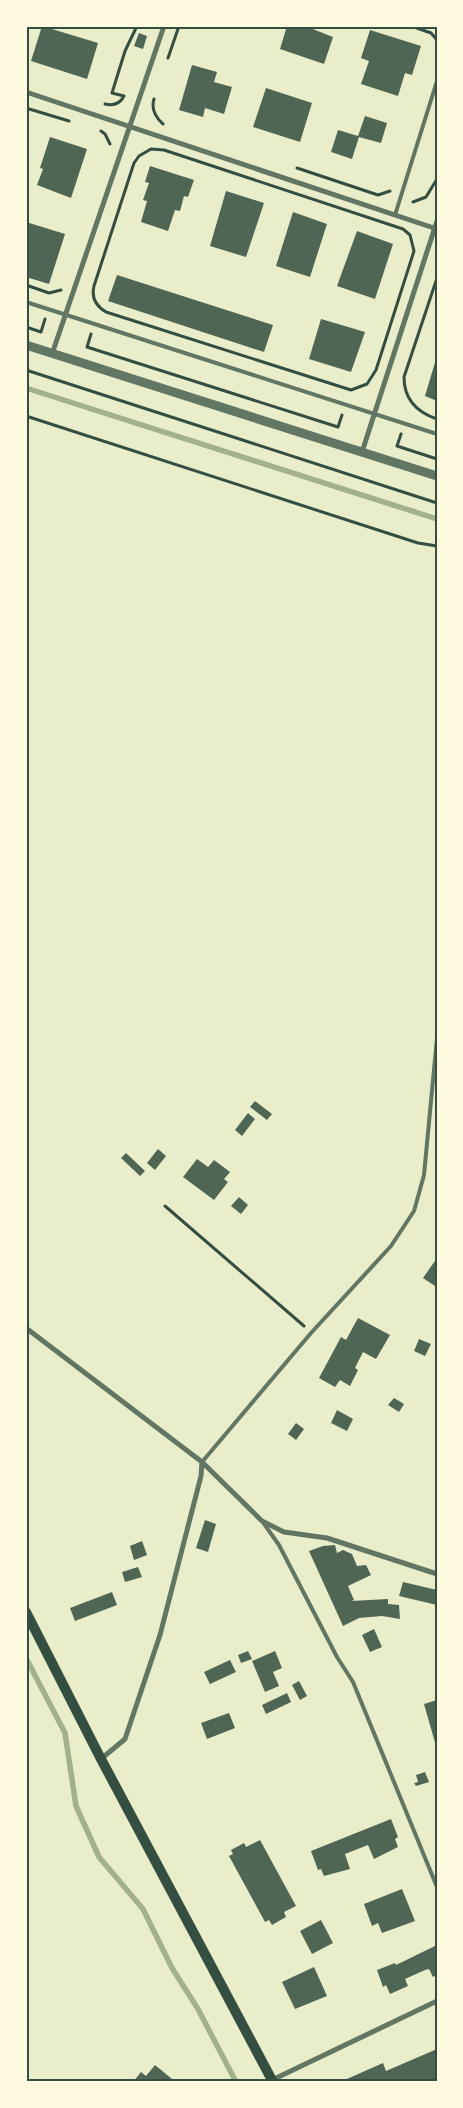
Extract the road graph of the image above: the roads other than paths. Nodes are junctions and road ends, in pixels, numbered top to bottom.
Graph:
1 (164, 26) edge
2 (437, 81) edge
3 (26, 92) edge
4 (128, 127) junction
5 (395, 215) junction
6 (437, 221) edge
7 (436, 228) edge
8 (26, 302) edge
9 (67, 315) junction
10 (26, 346) edge
11 (52, 354) junction
12 (374, 414) junction
13 (437, 434) edge
14 (362, 452) junction
15 (437, 476) edge
16 (437, 1038) edge
17 (26, 1328) edge
18 (202, 1462) junction
19 (262, 1521) junction
20 (437, 1574) edge
21 (26, 1612) edge
22 (101, 1758) junction
23 (437, 1887) edge
24 (437, 2001) edge
25 (272, 2081) edge

1 - 4 street
2 - 5 lane
3 - 4 street
4 - 5 street
4 - 9 street
5 - 7 street
6 - 7 street
7 - 12 street
8 - 9 lane
9 - 11 street
9 - 12 lane
10 - 11 street
11 - 14 street
12 - 13 lane
12 - 14 street
14 - 15 street
16 - 18 lane
17 - 18 street
18 - 19 street
18 - 22 street
19 - 20 street
19 - 23 lane
21 - 22 main road
22 - 25 main road
24 - 25 street

